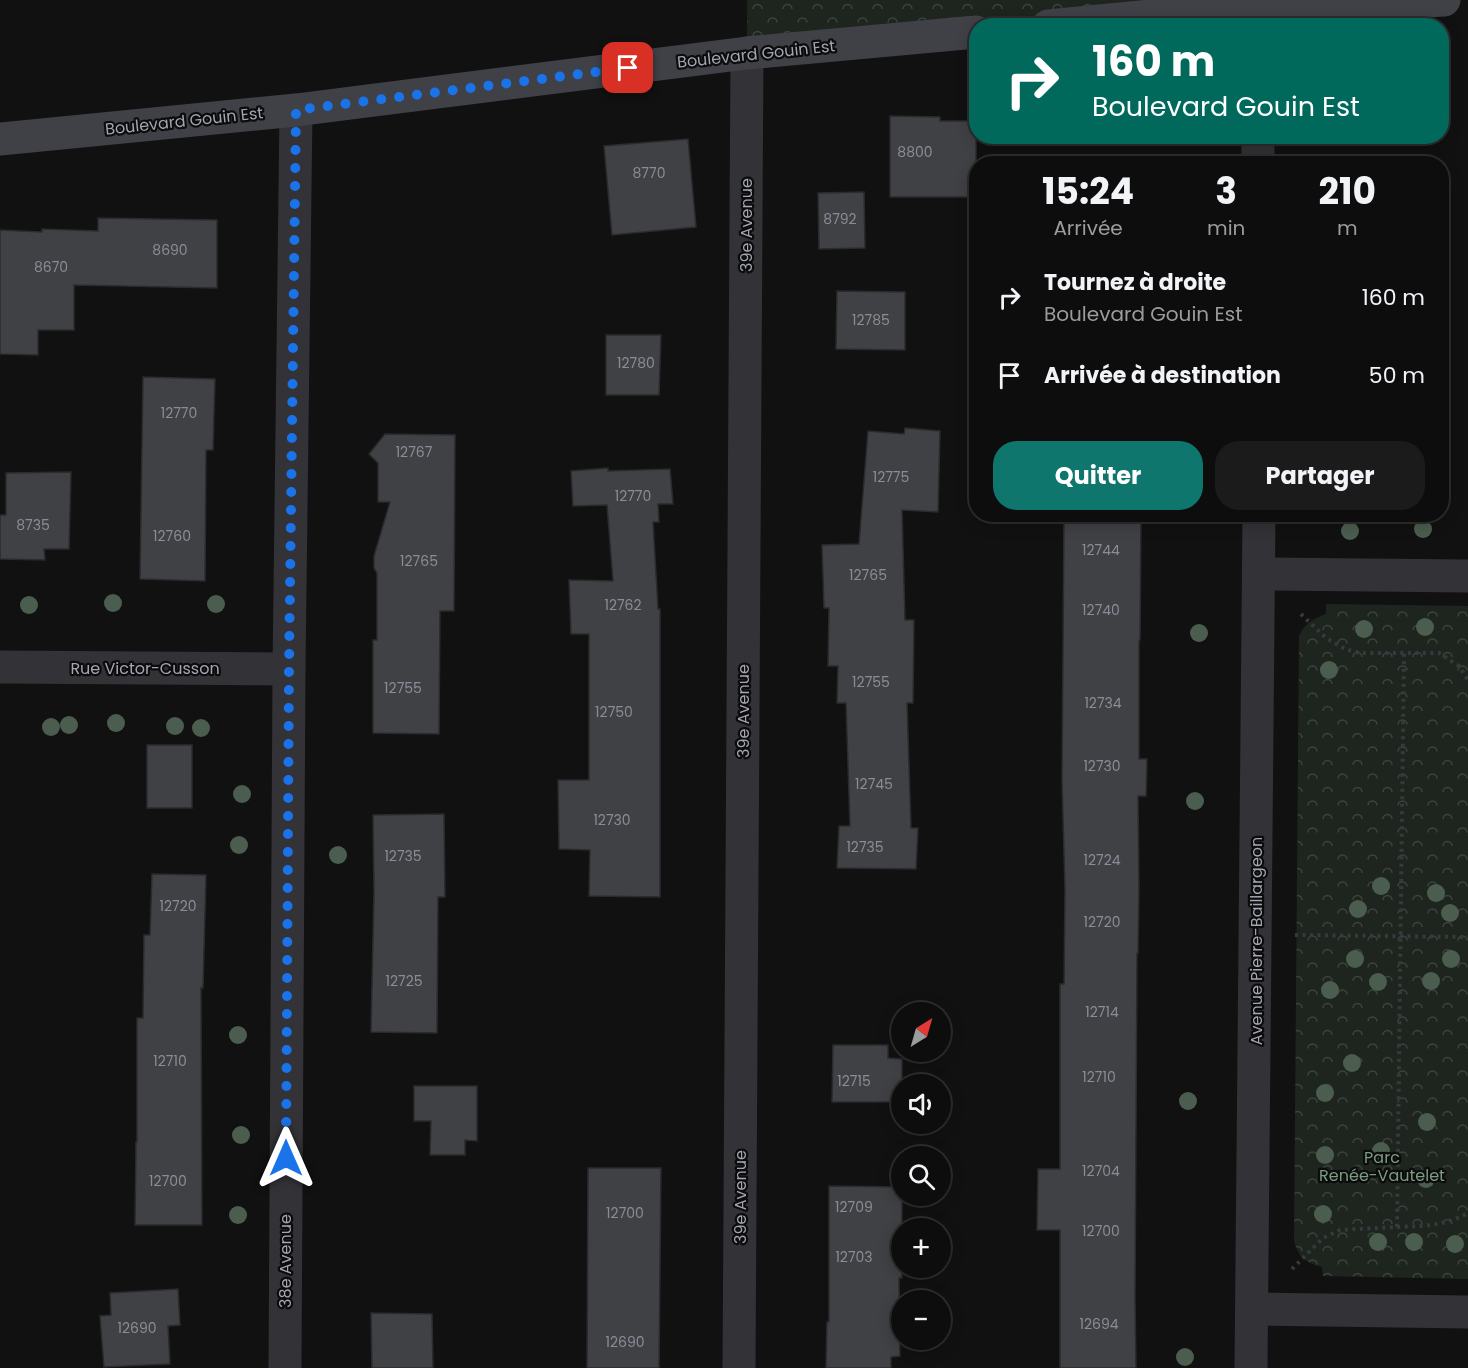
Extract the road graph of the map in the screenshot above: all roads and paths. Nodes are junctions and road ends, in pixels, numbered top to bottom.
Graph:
1 (1444, 0) edge
2 (1130, 18) edge
3 (1257, 18) edge
4 (969, 33) edge
5 (747, 53) junction
6 (296, 110) junction
7 (0, 139) edge
8 (1259, 522) edge
9 (1259, 574) junction
10 (1468, 576) edge
11 (1404, 653) junction
12 (0, 668) edge
13 (289, 669) junction
14 (1468, 681) edge
15 (1256, 934) junction
16 (1401, 936) junction
17 (1468, 937) edge
18 (1468, 1213) edge
19 (1397, 1227) junction
20 (1252, 1309) junction
21 (1468, 1312) edge
22 (285, 1368) edge
23 (739, 1368) edge
24 (1251, 1368) edge

1 - 3 street
2 - 3 street
4 - 5 street, Boulevard Gouin Est
5 - 6 street, Boulevard Gouin Est
5 - 23 street, 39e Avenue
6 - 7 street, Boulevard Gouin Est
6 - 13 street, 38e Avenue
8 - 9 street, Avenue Pierre-Baillargeon
9 - 10 street
9 - 11 path
9 - 15 street, Avenue Pierre-Baillargeon
11 - 14 path
11 - 16 path
12 - 13 street, Rue Victor-Cusson
13 - 22 street, 38e Avenue
15 - 16 path
15 - 20 street, Avenue Pierre-Baillargeon
16 - 17 path
16 - 19 path
18 - 19 path
19 - 20 path
20 - 21 street
20 - 24 street, Avenue Pierre-Baillargeon

